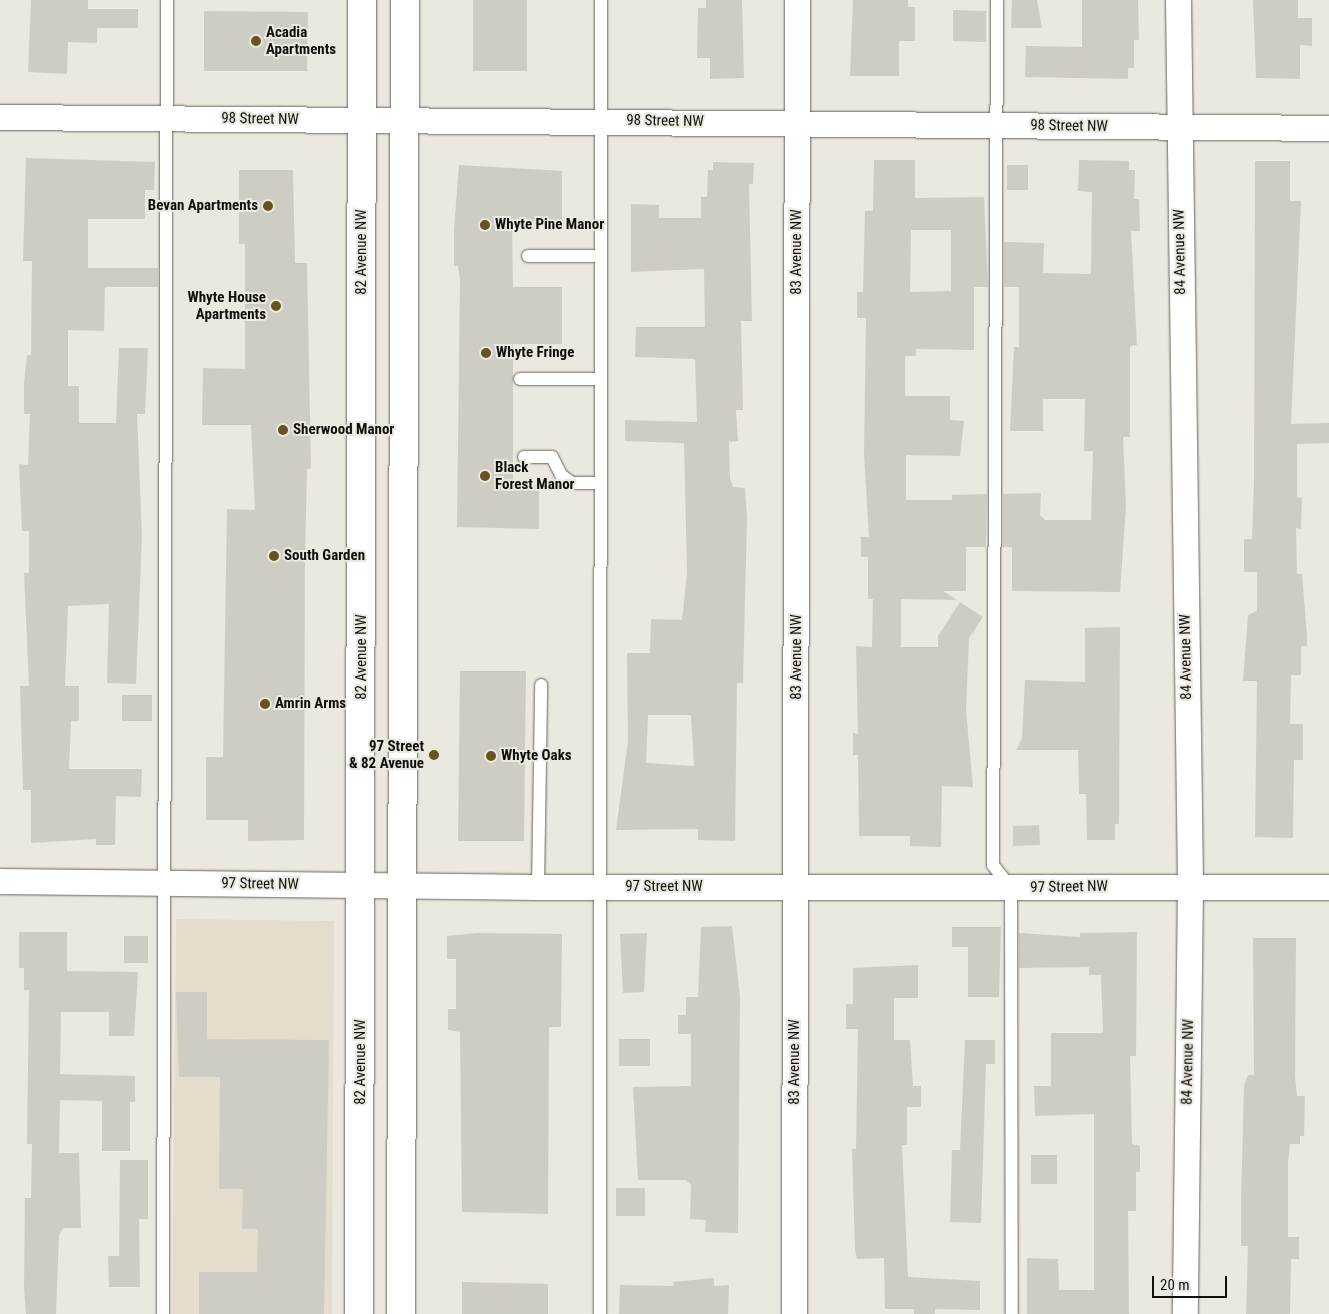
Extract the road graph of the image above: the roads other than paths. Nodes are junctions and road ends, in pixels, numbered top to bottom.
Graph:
1 (167, 0) edge
2 (362, 0) edge
3 (405, 0) edge
4 (601, 0) edge
5 (797, 0) edge
6 (997, 0) edge
7 (1178, 0) edge
8 (0, 117) edge
9 (168, 118) junction
10 (362, 120) junction
11 (405, 120) junction
12 (601, 120) junction
13 (798, 122) junction
14 (997, 124) junction
15 (1178, 128) junction
16 (1329, 128) edge
17 (528, 256) dead end
18 (598, 256) junction
19 (520, 379) dead end
20 (598, 379) junction
21 (524, 457) dead end
22 (598, 483) junction
23 (540, 685) dead end
24 (0, 881) edge
25 (166, 882) junction
26 (403, 885) junction
27 (362, 886) junction
28 (1190, 886) junction
29 (538, 887) junction
30 (604, 887) junction
31 (1329, 887) edge
32 (796, 888) junction
33 (1011, 888) junction
34 (163, 1314) edge
35 (359, 1314) edge
36 (401, 1314) edge
37 (600, 1314) edge
38 (794, 1314) edge
39 (1012, 1314) edge
40 (1185, 1314) edge

1 - 9 lane
2 - 10 main road, 82 Avenue NW
3 - 11 main road
4 - 12 lane
5 - 13 street, 83 Avenue NW
6 - 14 lane
7 - 15 street, 84 Avenue NW
8 - 9 street, 98 Street NW
9 - 10 street, 98 Street NW
9 - 25 lane
10 - 11 street, 98 Street NW
10 - 27 main road, 82 Avenue NW
11 - 12 street, 98 Street NW
11 - 26 main road
12 - 13 street, 98 Street NW
12 - 18 lane
13 - 14 street, 98 Street NW
13 - 32 street, 83 Avenue NW
14 - 15 street, 98 Street NW
14 - 33 lane
15 - 16 street, 98 Street NW
15 - 28 street, 84 Avenue NW
17 - 18 lane
18 - 20 lane
19 - 20 lane
20 - 22 lane
21 - 22 lane
22 - 30 lane
23 - 29 lane
24 - 25 street, 97 Street NW
25 - 27 street, 97 Street NW
25 - 34 lane
26 - 27 street, 97 Street NW
26 - 29 street, 97 Street NW
26 - 36 main road
27 - 35 main road, 82 Avenue NW
28 - 31 street, 97 Street NW
28 - 33 street, 97 Street NW
28 - 40 street, 84 Avenue NW
29 - 30 street, 97 Street NW
30 - 32 street, 97 Street NW
30 - 37 lane
32 - 33 street, 97 Street NW
32 - 38 street, 83 Avenue NW
33 - 39 lane

